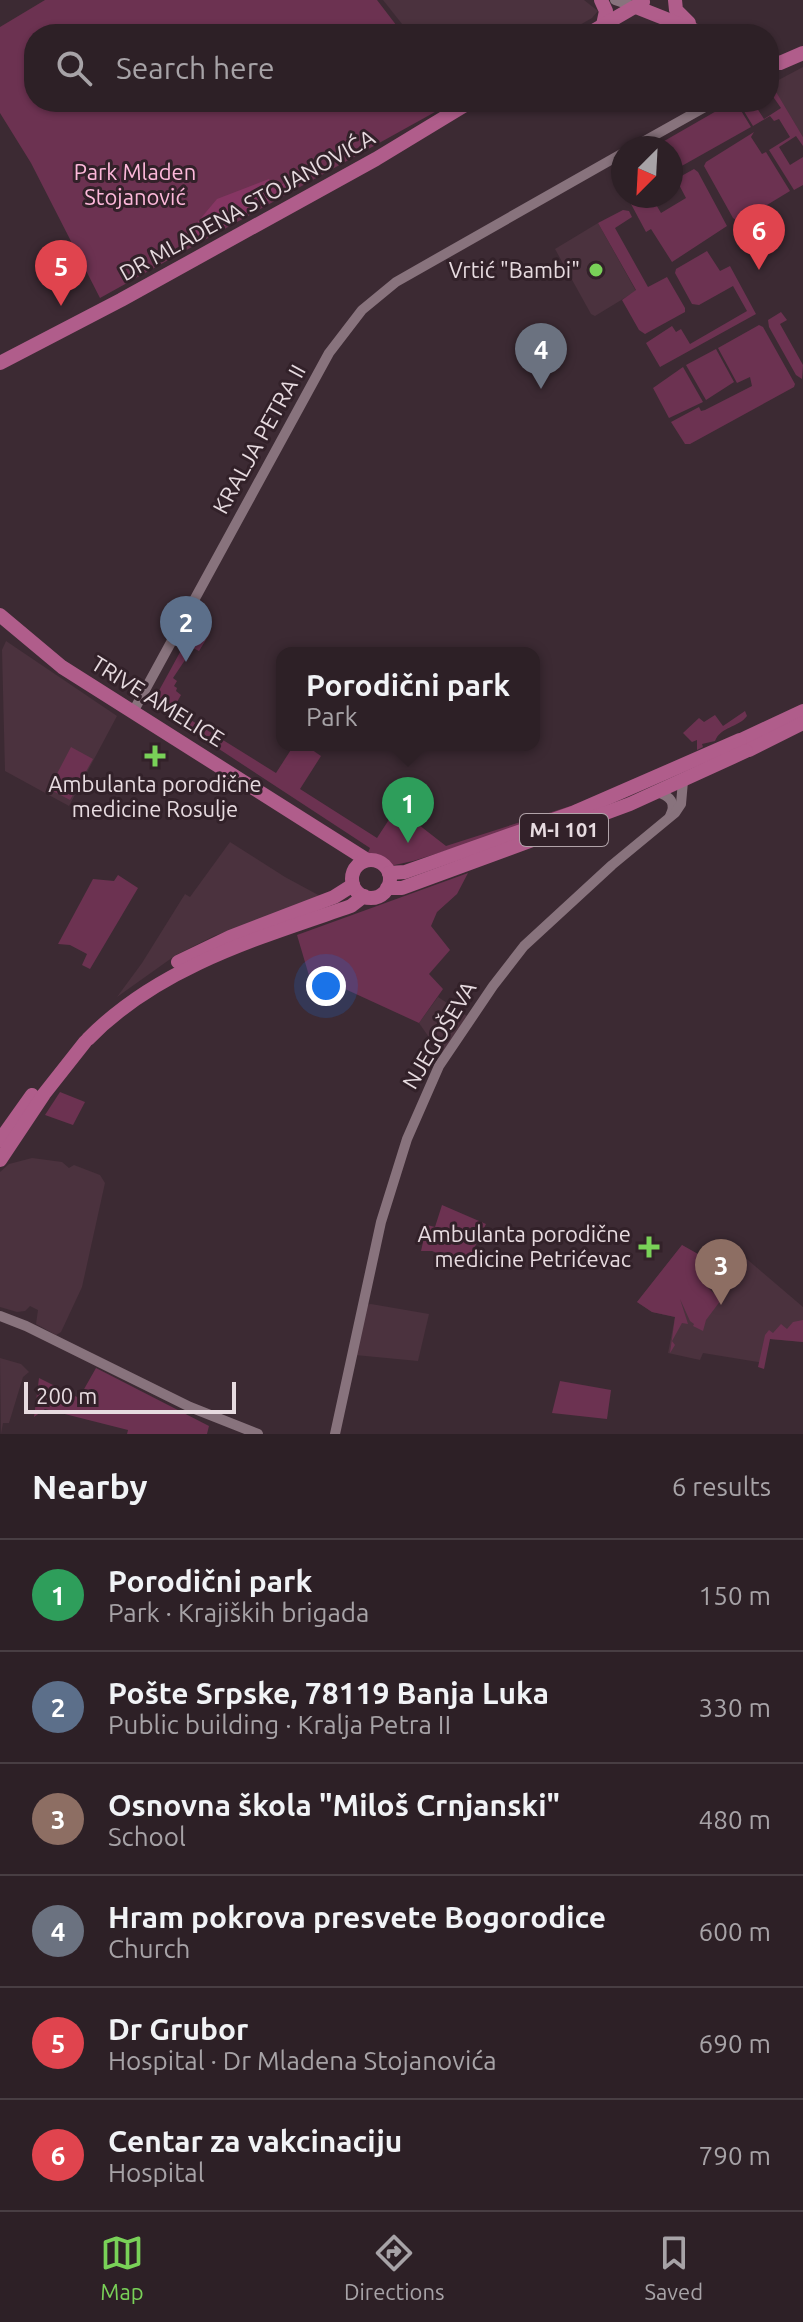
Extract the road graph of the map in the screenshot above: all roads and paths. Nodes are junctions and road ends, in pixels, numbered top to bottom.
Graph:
1 (601, 0) edge
2 (615, 0) edge
3 (675, 0) edge
4 (642, 3) edge
5 (603, 24) edge
6 (605, 24) edge
7 (683, 24) edge
8 (691, 24) edge
9 (803, 53) edge
10 (779, 63) edge
11 (454, 112) edge
12 (696, 112) edge
13 (653, 136) edge
14 (611, 160) edge
15 (0, 363) edge
16 (0, 615) edge
17 (803, 711) edge
18 (133, 712) junction
19 (803, 723) edge
20 (744, 745) junction
21 (683, 781) junction
22 (657, 792) junction
23 (672, 816) junction
24 (339, 842) junction
25 (367, 860) junction
26 (354, 869) junction
27 (388, 880) junction
28 (358, 891) junction
29 (84, 1040) junction
30 (0, 1140) edge
31 (0, 1160) edge
32 (0, 1309) edge
33 (0, 1316) edge
34 (26, 1326) junction
35 (258, 1434) edge
36 (335, 1434) edge

1 - 5 main road
2 - 4 street
3 - 8 main road
4 - 6 main road
4 - 7 main road
9 - 10 main road
11 - 15 main road, DR MLADENA STOJANOVIĆA
12 - 13 street
14 - 18 street, KRALJA PETRA II
16 - 18 main road, TRIVE AMELICE
17 - 20 main road, M-I 101
18 - 24 main road, TRIVE AMELICE
19 - 20 main road, M-I 101
20 - 21 main road, M-I 101
20 - 27 main road, M-I 101
21 - 22 main road, M-I 101
21 - 23 street
22 - 23 street
22 - 27 main road, M-I 101
23 - 36 street, NJEGOŠEVA
24 - 25 main road, TRIVE AMELICE
24 - 26 main road, TRIVE AMELICE
25 - 26 main road
25 - 27 main road
26 - 28 main road
27 - 28 main road, M-I 101
28 - 29 main road, M-I 101
29 - 30 main road, M-I 101
29 - 31 main road, M-I 101
32 - 34 street
33 - 34 street
34 - 35 street

